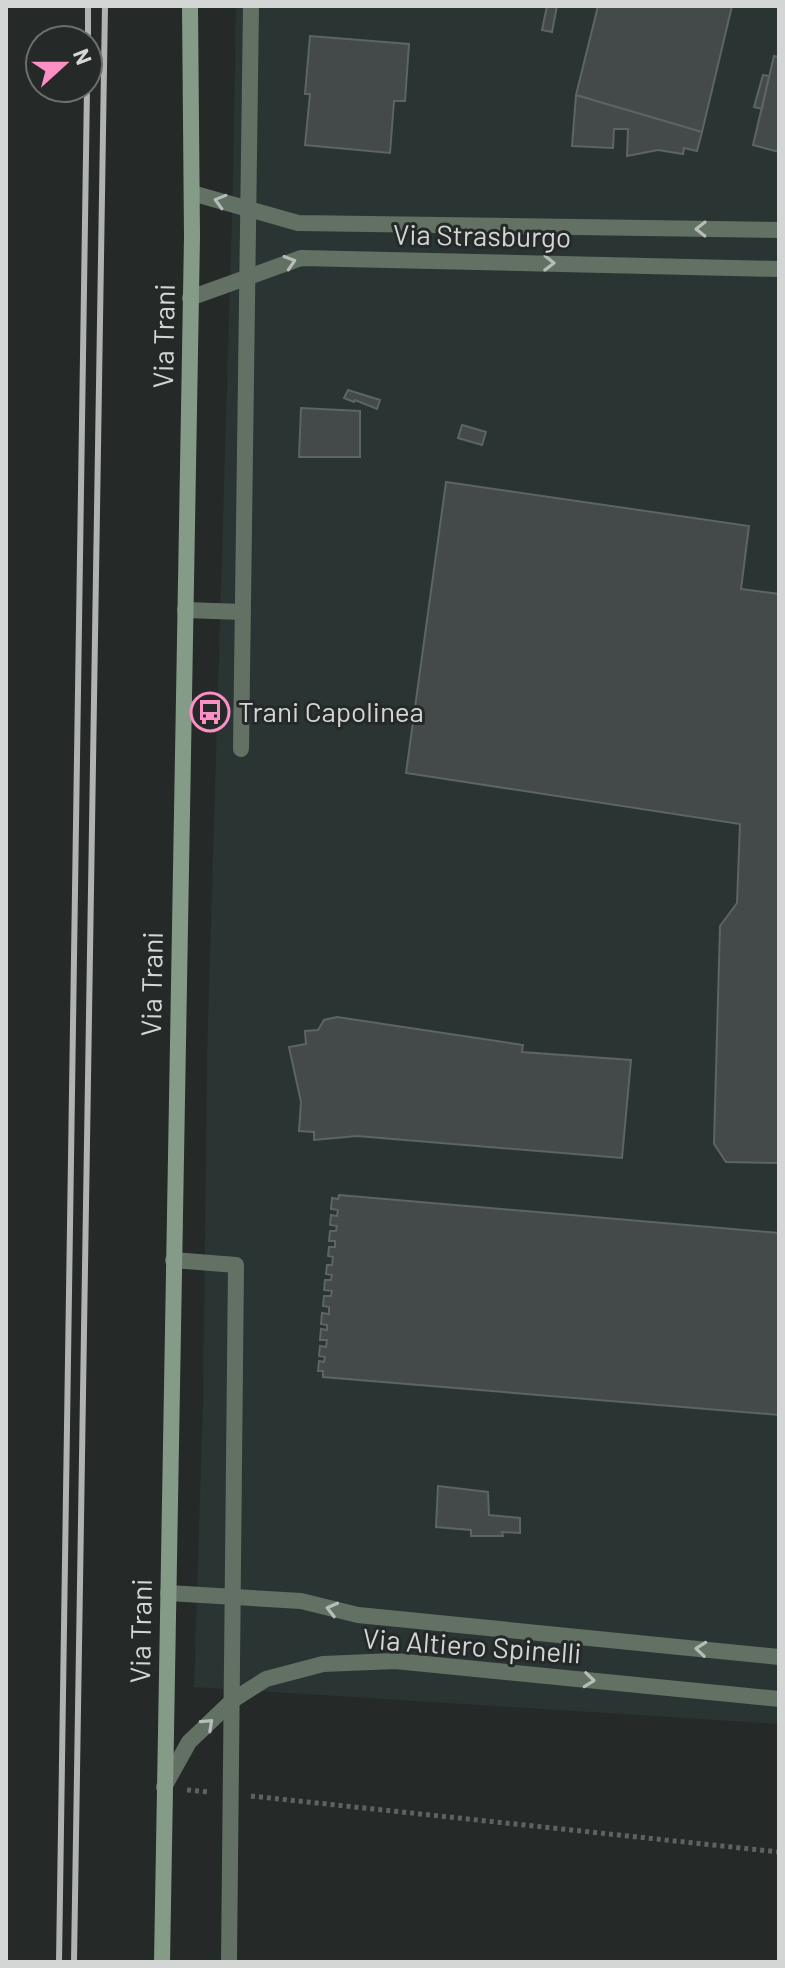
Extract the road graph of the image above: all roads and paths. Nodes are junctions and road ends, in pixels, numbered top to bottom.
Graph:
1 (190, 6) edge
2 (251, 6) edge
3 (192, 193) junction
4 (249, 209) junction
5 (779, 230) edge
6 (779, 269) edge
7 (248, 277) junction
8 (190, 298) junction
9 (185, 610) junction
10 (243, 612) junction
11 (241, 749) dead end
12 (173, 1260) junction
13 (168, 1593) junction
14 (235, 1597) junction
15 (779, 1657) edge
16 (779, 1699) edge
17 (233, 1700) junction
18 (164, 1787) junction
19 (231, 1794) junction
20 (779, 1852) edge
21 (162, 1962) edge
22 (229, 1962) edge

1 - 3 main road, Via Trani
2 - 4 street
4 -> 3 street, Via Strasburgo
3 - 8 main road, Via Trani
5 -> 4 street, Via Strasburgo
4 - 7 street
7 -> 6 street, Via Strasburgo
7 - 8 street, Via Strasburgo
7 - 10 street
8 - 9 main road, Via Trani
9 - 10 street
9 - 12 main road, Via Trani
10 - 11 street
12 - 13 main road, Via Trani
12 - 14 street
13 - 14 street, Via Altiero Spinelli
13 - 18 main road, Via Trani
15 -> 14 street, Via Altiero Spinelli
14 - 17 street
17 -> 16 street, Via Altiero Spinelli
18 -> 17 street, Via Altiero Spinelli
17 - 19 street
18 - 19 path
18 - 21 main road, Via Trani
19 - 20 path
19 - 22 street

